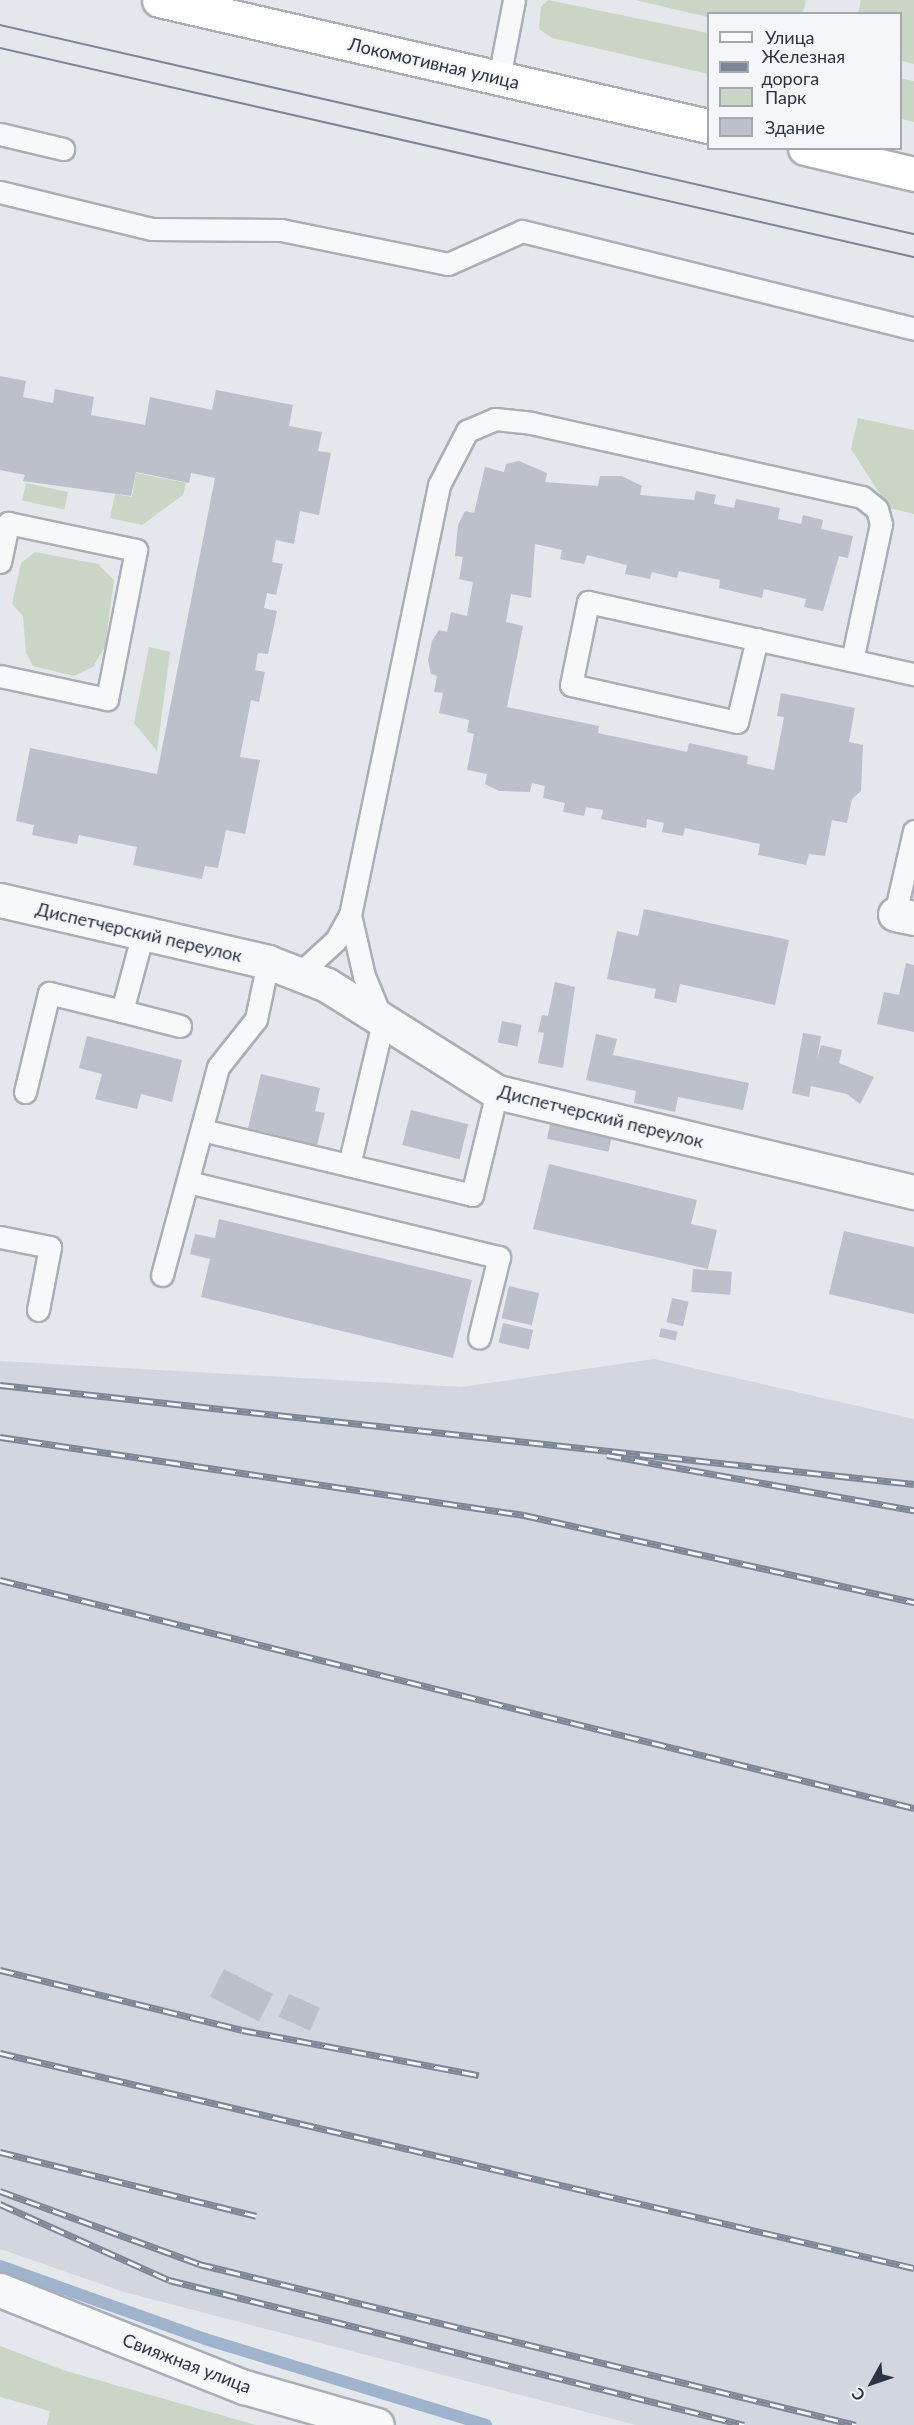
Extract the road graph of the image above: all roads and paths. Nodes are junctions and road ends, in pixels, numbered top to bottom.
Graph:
1 (159, 0) edge
2 (514, 0) edge
3 (499, 78) junction
4 (707, 126) edge
5 (0, 134) edge
6 (63, 149) dead end
7 (813, 150) edge
8 (914, 174) edge
9 (0, 192) edge
10 (914, 329) edge
11 (0, 562) edge
12 (757, 639) junction
13 (852, 660) junction
14 (914, 674) edge
15 (0, 676) edge
16 (914, 831) edge
17 (0, 900) edge
18 (350, 915) junction
19 (904, 916) edge
20 (143, 933) junction
21 (268, 962) junction
22 (298, 974) junction
23 (122, 1011) junction
24 (383, 1022) junction
25 (180, 1026) dead end
26 (25, 1092) dead end
27 (497, 1092) junction
28 (202, 1130) junction
29 (349, 1165) junction
30 (188, 1182) junction
31 (914, 1192) edge
32 (0, 1237) edge
33 (162, 1275) dead end
34 (38, 1310) dead end
35 (479, 1338) dead end
36 (0, 2290) edge
37 (377, 2425) edge

1 - 3 main road, Локомотивная улица
2 - 3 lane
3 - 4 main road, Локомотивная улица
5 - 6 lane
7 - 8 main road
9 - 10 lane
11 - 15 lane
12 - 12 lane
12 - 13 lane
13 - 14 lane
13 - 18 lane
16 - 19 lane
17 - 20 street, Диспетчерский переулок
18 - 22 lane
18 - 24 lane
20 - 21 street, Диспетчерский переулок
20 - 23 lane
21 - 22 street, Диспетчерский переулок
21 - 28 lane
22 - 24 street, Диспетчерский переулок
23 - 25 lane
23 - 26 lane
24 - 27 street, Диспетчерский переулок
24 - 29 lane
27 - 29 lane
27 - 31 street, Диспетчерский переулок
28 - 29 lane
28 - 30 lane
30 - 33 lane
30 - 35 lane
32 - 34 lane
36 - 37 street, Свияжная улица

